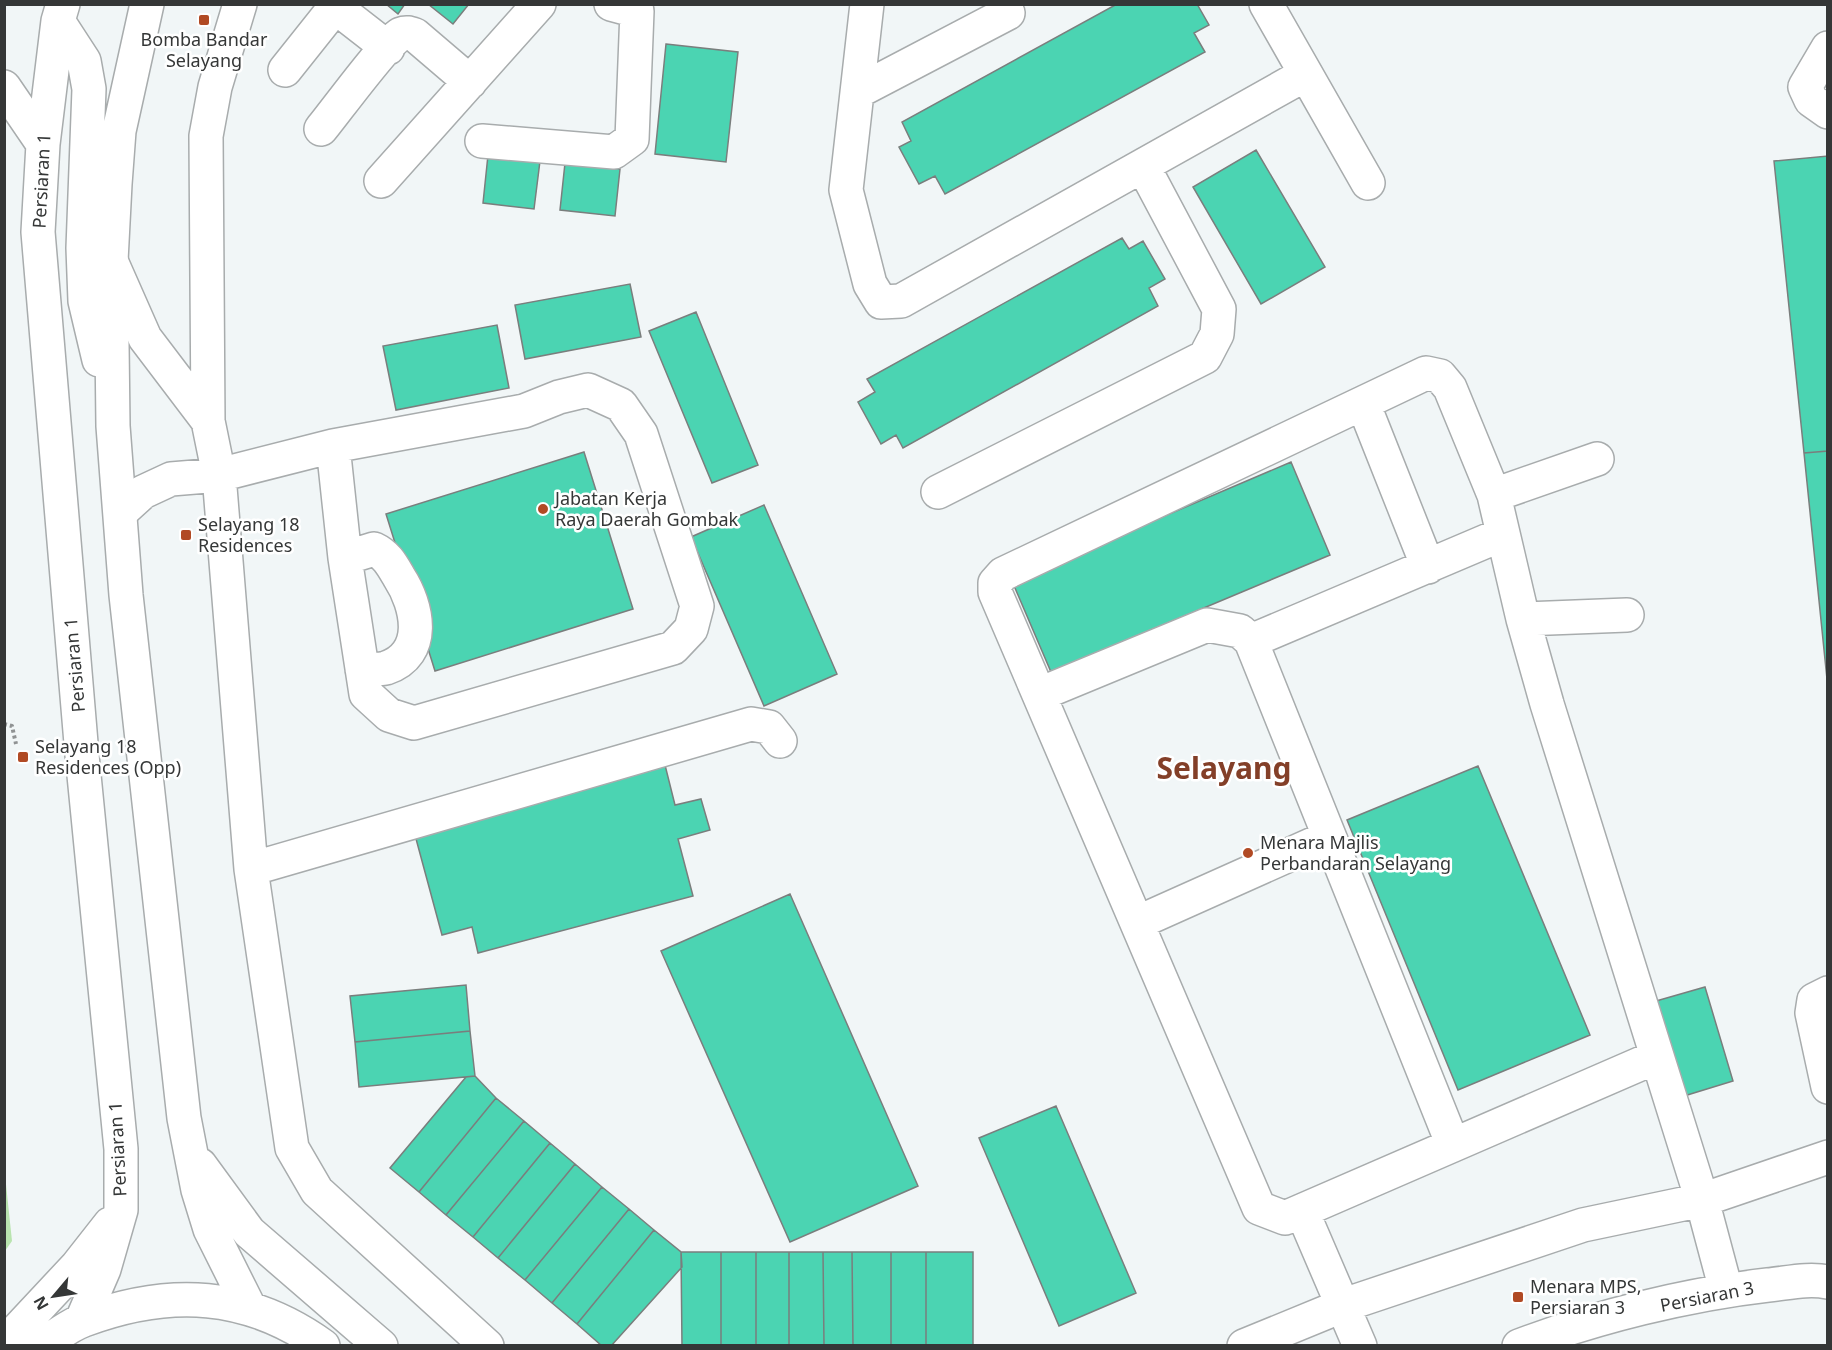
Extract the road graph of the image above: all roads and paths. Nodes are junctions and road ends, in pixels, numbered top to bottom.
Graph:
1 (147, 4) edge
2 (240, 4) edge
3 (539, 4) edge
4 (867, 4) edge
5 (1266, 4) edge
6 (630, 7) edge
7 (1009, 7) edge
8 (54, 10) edge
9 (387, 48) junction
10 (1827, 48) edge
11 (285, 69) dead end
12 (1306, 74) junction
13 (470, 82) junction
14 (4, 87) edge
15 (857, 92) junction
16 (1827, 112) edge
17 (321, 129) dead end
18 (482, 141) dead end
19 (43, 144) junction
20 (1143, 166) junction
21 (381, 182) dead end
22 (1368, 183) dead end
23 (111, 261) junction
24 (1362, 403) junction
25 (208, 421) junction
26 (113, 426) junction
27 (333, 446) junction
28 (1597, 459) dead end
29 (219, 475) junction
30 (938, 492) dead end
31 (1494, 495) junction
32 (121, 512) junction
33 (1503, 534) junction
34 (345, 558) junction
35 (1428, 567) junction
36 (1627, 615) dead end
37 (1523, 619) junction
38 (1251, 641) junction
39 (362, 669) junction
40 (1040, 694) junction
41 (4, 724) edge
42 (780, 741) dead end
43 (16, 744) dead end
44 (1329, 837) junction
45 (251, 868) junction
46 (1139, 922) junction
47 (1827, 993) edge
48 (1656, 1057) junction
49 (1827, 1087) edge
50 (1453, 1145) junction
51 (190, 1151) junction
52 (1827, 1157) edge
53 (1702, 1200) junction
54 (121, 1210) junction
55 (1302, 1211) junction
56 (1827, 1282) edge
57 (1726, 1290) junction
58 (1344, 1305) junction
59 (249, 1307) junction
60 (82, 1320) junction
61 (1590, 1335) edge
62 (4, 1344) edge
63 (41, 1346) edge
64 (323, 1346) edge
65 (381, 1346) edge
66 (487, 1346) edge
67 (1244, 1346) edge
68 (1359, 1346) edge
69 (1519, 1346) edge

1 - 23 main road
2 - 25 main road
3 - 13 main road
4 - 15 main road
5 - 12 main road
6 - 18 main road
7 - 15 main road
8 - 19 main road, Persiaran 1
8 - 26 main road
9 - 11 main road
9 - 13 main road
9 - 17 main road
10 - 16 main road
12 - 20 main road
12 - 22 main road
13 - 21 main road
14 - 19 main road
15 - 20 main road
19 - 54 main road, Persiaran 1
20 - 30 main road
23 - 25 main road
23 - 26 main road
24 - 31 main road
24 - 35 main road
24 - 40 main road
25 - 29 main road
26 - 32 main road
27 - 29 main road
27 - 34 main road
27 - 39 main road
28 - 31 main road
29 - 32 main road
29 - 45 main road
31 - 33 main road
32 - 51 main road
33 - 35 main road
33 - 37 main road
34 - 39 main road
34 - 39 main road
35 - 38 main road
36 - 37 main road
37 - 48 main road
38 - 40 main road
38 - 44 main road
40 - 46 main road
41 - 43 path
42 - 45 main road
44 - 46 main road
44 - 50 main road
45 - 66 main road
46 - 55 main road
47 - 49 main road
48 - 50 main road
48 - 53 main road
50 - 55 main road
51 - 59 main road
51 - 65 main road
52 - 53 main road
53 - 57 main road
53 - 58 main road
54 - 60 main road, Persiaran 1
54 - 62 main road
55 - 58 main road
56 - 57 main road, Persiaran 3
57 - 61 main road, Persiaran 3
58 - 67 main road
58 - 68 main road
59 - 60 main road
59 - 64 main road
60 - 63 main road
61 - 69 main road, Persiaran 3

